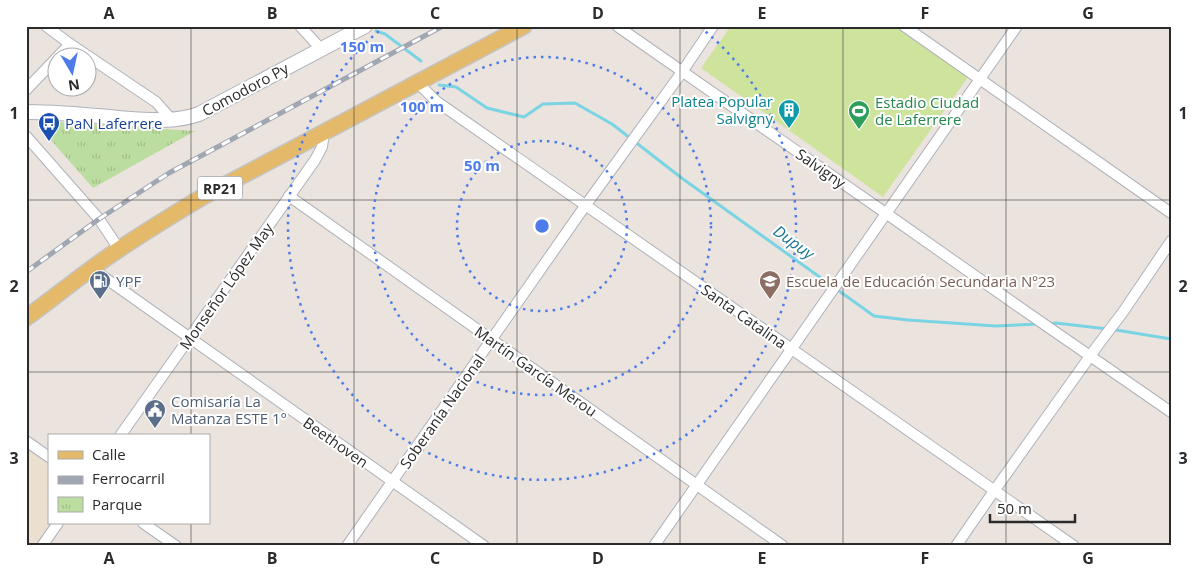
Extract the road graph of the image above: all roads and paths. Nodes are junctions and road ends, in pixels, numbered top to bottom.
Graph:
1 (46, 26) edge
2 (300, 26) edge
3 (365, 26) edge
4 (524, 26) edge
5 (616, 26) edge
6 (713, 26) edge
7 (904, 26) edge
8 (1017, 26) edge
9 (70, 44) junction
10 (321, 49) junction
11 (682, 72) junction
12 (980, 79) junction
13 (417, 82) junction
14 (26, 90) edge
15 (26, 112) edge
16 (172, 119) junction
17 (324, 132) junction
18 (26, 136) edge
19 (289, 196) junction
20 (586, 206) junction
21 (1171, 213) edge
22 (887, 214) junction
23 (1171, 241) edge
24 (119, 249) junction
25 (91, 268) junction
26 (26, 318) edge
27 (189, 338) junction
28 (492, 339) junction
29 (792, 349) junction
30 (1091, 356) junction
31 (1171, 412) edge
32 (121, 434) edge
33 (26, 441) edge
34 (48, 456) edge
35 (393, 482) junction
36 (696, 486) junction
37 (994, 491) junction
38 (57, 524) edge
39 (145, 524) edge
40 (42, 546) edge
41 (176, 546) edge
42 (347, 546) edge
43 (484, 546) edge
44 (654, 546) edge
45 (783, 546) edge
46 (956, 546) edge
47 (1074, 546) edge

1 - 9 street
2 - 10 street
3 - 10 main road, Comodoro Py
4 - 13 main road, RP21
5 - 11 street, Salvigny
6 - 11 street
7 - 12 street
8 - 12 street
9 - 14 street
9 - 16 street
10 - 16 main road, Comodoro Py
11 - 20 street, Soberanía Nacional
11 - 22 street, Salvigny
12 - 21 street
12 - 22 street
13 - 17 main road, RP21
13 - 20 street, Santa Catalina
15 - 16 main road, Comodoro Py
17 - 19 street, Monseñor López May
17 - 24 main road, RP21
18 - 24 street
19 - 27 street, Monseñor López May
19 - 28 street, Martín García Merou
20 - 28 street, Soberanía Nacional
20 - 29 street, Santa Catalina
22 - 29 street
22 - 30 street, Salvigny
23 - 30 street
24 - 25 main road, RP21
25 - 26 main road, RP21
25 - 27 street, Beethoven
27 - 32 street, Monseñor López May
27 - 35 street, Beethoven
28 - 35 street, Soberanía Nacional
28 - 36 street, Martín García Merou
29 - 36 street
29 - 37 street, Santa Catalina
30 - 31 street
30 - 37 street
33 - 34 street
35 - 42 street, Soberanía Nacional
35 - 43 street, Beethoven
36 - 44 street
36 - 45 street, Martín García Merou
37 - 46 street
37 - 47 street, Santa Catalina
38 - 40 street
39 - 41 street

